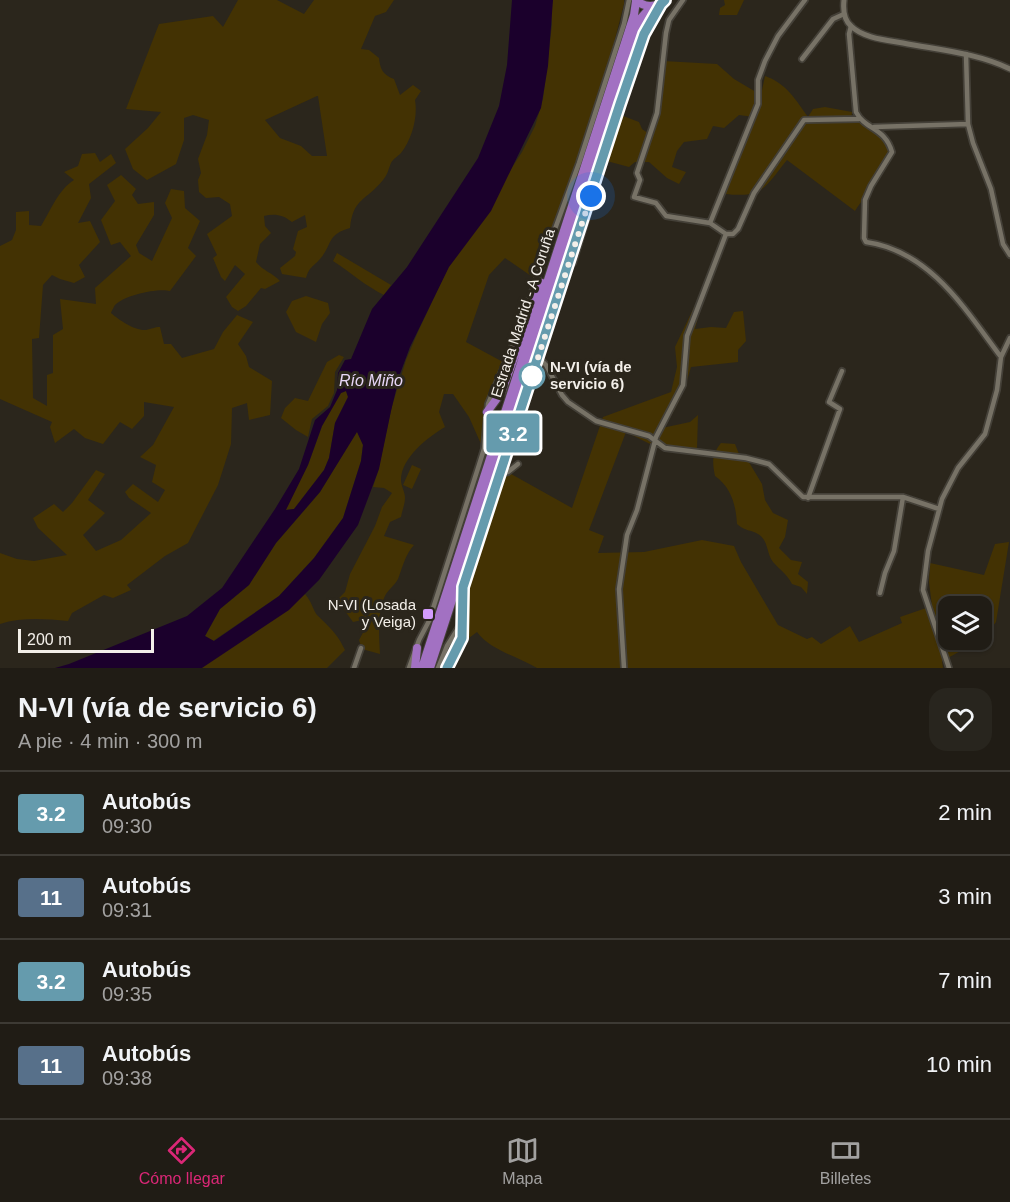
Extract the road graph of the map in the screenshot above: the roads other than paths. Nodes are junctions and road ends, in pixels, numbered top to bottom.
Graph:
1 (629, 0) edge
2 (636, 0) edge
3 (682, 0) edge
4 (805, 0) edge
5 (844, 0) edge
6 (663, 2) edge
7 (651, 7) junction
8 (844, 14) junction
9 (850, 26) junction
10 (966, 54) junction
11 (802, 59) dead end
12 (1010, 69) edge
13 (859, 119) junction
14 (968, 124) junction
15 (874, 127) junction
16 (572, 209) junction
17 (710, 223) junction
18 (726, 234) junction
19 (1010, 255) edge
20 (1010, 338) edge
21 (538, 357) junction
22 (1001, 357) junction
23 (842, 371) dead end
24 (487, 412) junction
25 (655, 441) junction
26 (518, 464) dead end
27 (500, 474) junction
28 (903, 497) junction
29 (808, 498) junction
30 (939, 509) junction
31 (880, 593) dead end
32 (462, 622) junction
33 (361, 648) dead end
34 (417, 648) junction
35 (354, 668) edge
36 (409, 668) edge
37 (415, 668) edge
38 (422, 668) edge
39 (430, 668) edge
40 (438, 668) edge
41 (447, 668) edge
42 (624, 668) edge
43 (949, 668) edge

1 - 24 street
2 - 7 highway, Estrada Madrid - A Coruña
2 - 16 highway, Estrada Madrid - A Coruña
3 - 17 street
4 - 17 street
5 - 8 street
6 - 7 highway
6 - 21 street
7 - 39 highway, Estrada Madrid - A Coruña
8 - 9 street
8 - 11 street
9 - 10 street
9 - 13 street
10 - 12 street
10 - 14 street
13 - 15 street
13 - 18 street
14 - 15 street
14 - 19 street
15 - 22 street
16 - 24 highway
16 - 38 highway, Estrada Madrid - A Coruña
17 - 18 street
18 - 25 street
20 - 22 street
21 - 25 street
21 - 27 street
22 - 30 street
23 - 29 street
24 - 34 street
25 - 29 street
25 - 42 street
26 - 27 street
27 - 32 street
28 - 29 street
28 - 30 street
28 - 31 street
30 - 43 street
32 - 40 street
32 - 41 street
33 - 35 street
34 - 36 street
34 - 37 highway

